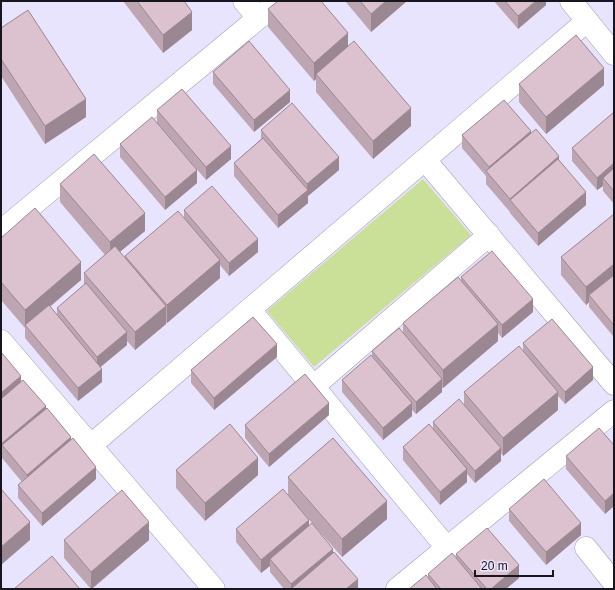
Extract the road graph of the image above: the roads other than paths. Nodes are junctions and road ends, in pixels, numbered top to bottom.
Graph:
1 (244, 1) edge
2 (279, 1) edge
3 (571, 1) edge
4 (258, 18) junction
5 (587, 21) junction
6 (614, 54) edge
7 (425, 160) junction
8 (1, 231) edge
9 (489, 235) junction
10 (250, 310) junction
11 (1, 341) edge
12 (614, 384) edge
13 (314, 386) junction
14 (614, 411) edge
15 (90, 446) junction
16 (447, 548) junction
17 (586, 548) dead end
18 (614, 583) edge
19 (214, 589) edge
20 (397, 589) edge

1 - 4 street
2 - 4 street
3 - 5 street
4 - 8 street
5 - 6 street
5 - 7 street
7 - 9 street
7 - 10 street
9 - 12 street
9 - 13 street
10 - 13 street
10 - 15 street
11 - 15 street
13 - 16 street
14 - 16 street
15 - 19 street
16 - 20 street
17 - 18 street

